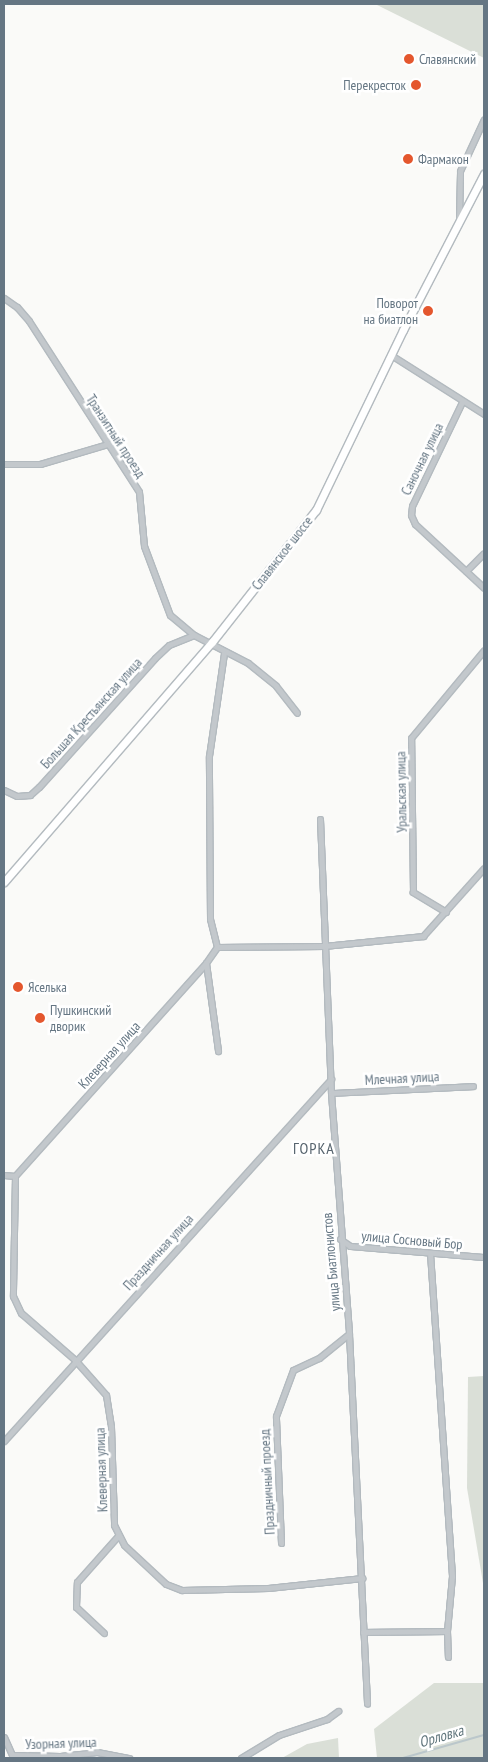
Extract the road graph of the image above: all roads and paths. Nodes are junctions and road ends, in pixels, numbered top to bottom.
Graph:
1 (484, 119) edge
2 (484, 174) edge
3 (459, 222) junction
4 (4, 298) edge
5 (391, 355) junction
6 (462, 402) junction
7 (484, 414) edge
8 (108, 444) junction
9 (4, 464) edge
10 (484, 553) edge
11 (466, 571) junction
12 (484, 588) edge
13 (194, 635) junction
14 (212, 642) junction
15 (484, 650) edge
16 (224, 653) junction
17 (297, 714) dead end
18 (4, 790) edge
19 (320, 818) dead end
20 (484, 868) edge
21 (4, 882) edge
22 (446, 912) junction
23 (324, 946) junction
24 (217, 947) junction
25 (206, 963) junction
26 (218, 1051) dead end
27 (331, 1079) junction
28 (473, 1086) dead end
29 (331, 1093) junction
30 (4, 1175) edge
31 (15, 1176) junction
32 (340, 1239) junction
33 (430, 1253) junction
34 (484, 1257) edge
35 (348, 1334) junction
36 (75, 1360) junction
37 (4, 1440) edge
38 (118, 1536) junction
39 (281, 1543) dead end
40 (362, 1578) junction
41 (446, 1631) junction
42 (363, 1632) junction
43 (104, 1633) dead end
44 (448, 1657) dead end
45 (367, 1704) dead end
46 (338, 1711) dead end
47 (4, 1737) edge
48 (129, 1758) edge
49 (241, 1758) edge

1 - 3 street
2 - 3 main road, Славянское шоссе
3 - 5 main road, Славянское шоссе
4 - 8 street, Транзитный проезд
5 - 6 street
5 - 14 main road, Славянское шоссе
6 - 7 street
6 - 11 street, Саночная улица
8 - 9 street
8 - 13 street, Транзитный проезд
10 - 11 street
11 - 12 street, Саночная улица
13 - 14 street, Транзитный проезд
13 - 18 street, Большая Крестьянская улица
14 - 16 street
14 - 21 main road, Славянское шоссе
15 - 22 street, Уральская улица
16 - 17 street
16 - 24 street
19 - 23 street, улица Биатлонистов
20 - 22 street
22 - 23 street
23 - 24 street
23 - 27 street, улица Биатлонистов
24 - 25 street, Клеверная улица
25 - 26 street
25 - 31 street, Клеверная улица
27 - 29 street, улица Биатлонистов
27 - 36 street, Праздничная улица
28 - 29 street, Млечная улица
29 - 32 street, улица Биатлонистов
30 - 31 street
31 - 36 street, Клеверная улица
32 - 33 street, улица Сосновый Бор
32 - 35 street, улица Биатлонистов
33 - 34 street, улица Сосновый Бор
33 - 41 street
35 - 39 street, Праздничный проезд
35 - 40 street, улица Биатлонистов
36 - 37 street, Праздничная улица
36 - 38 street, Клеверная улица
38 - 40 street
38 - 43 street
40 - 42 street, улица Биатлонистов
41 - 42 street
41 - 44 street
42 - 45 street, улица Биатлонистов
46 - 49 street
47 - 48 street, Узорная улица

